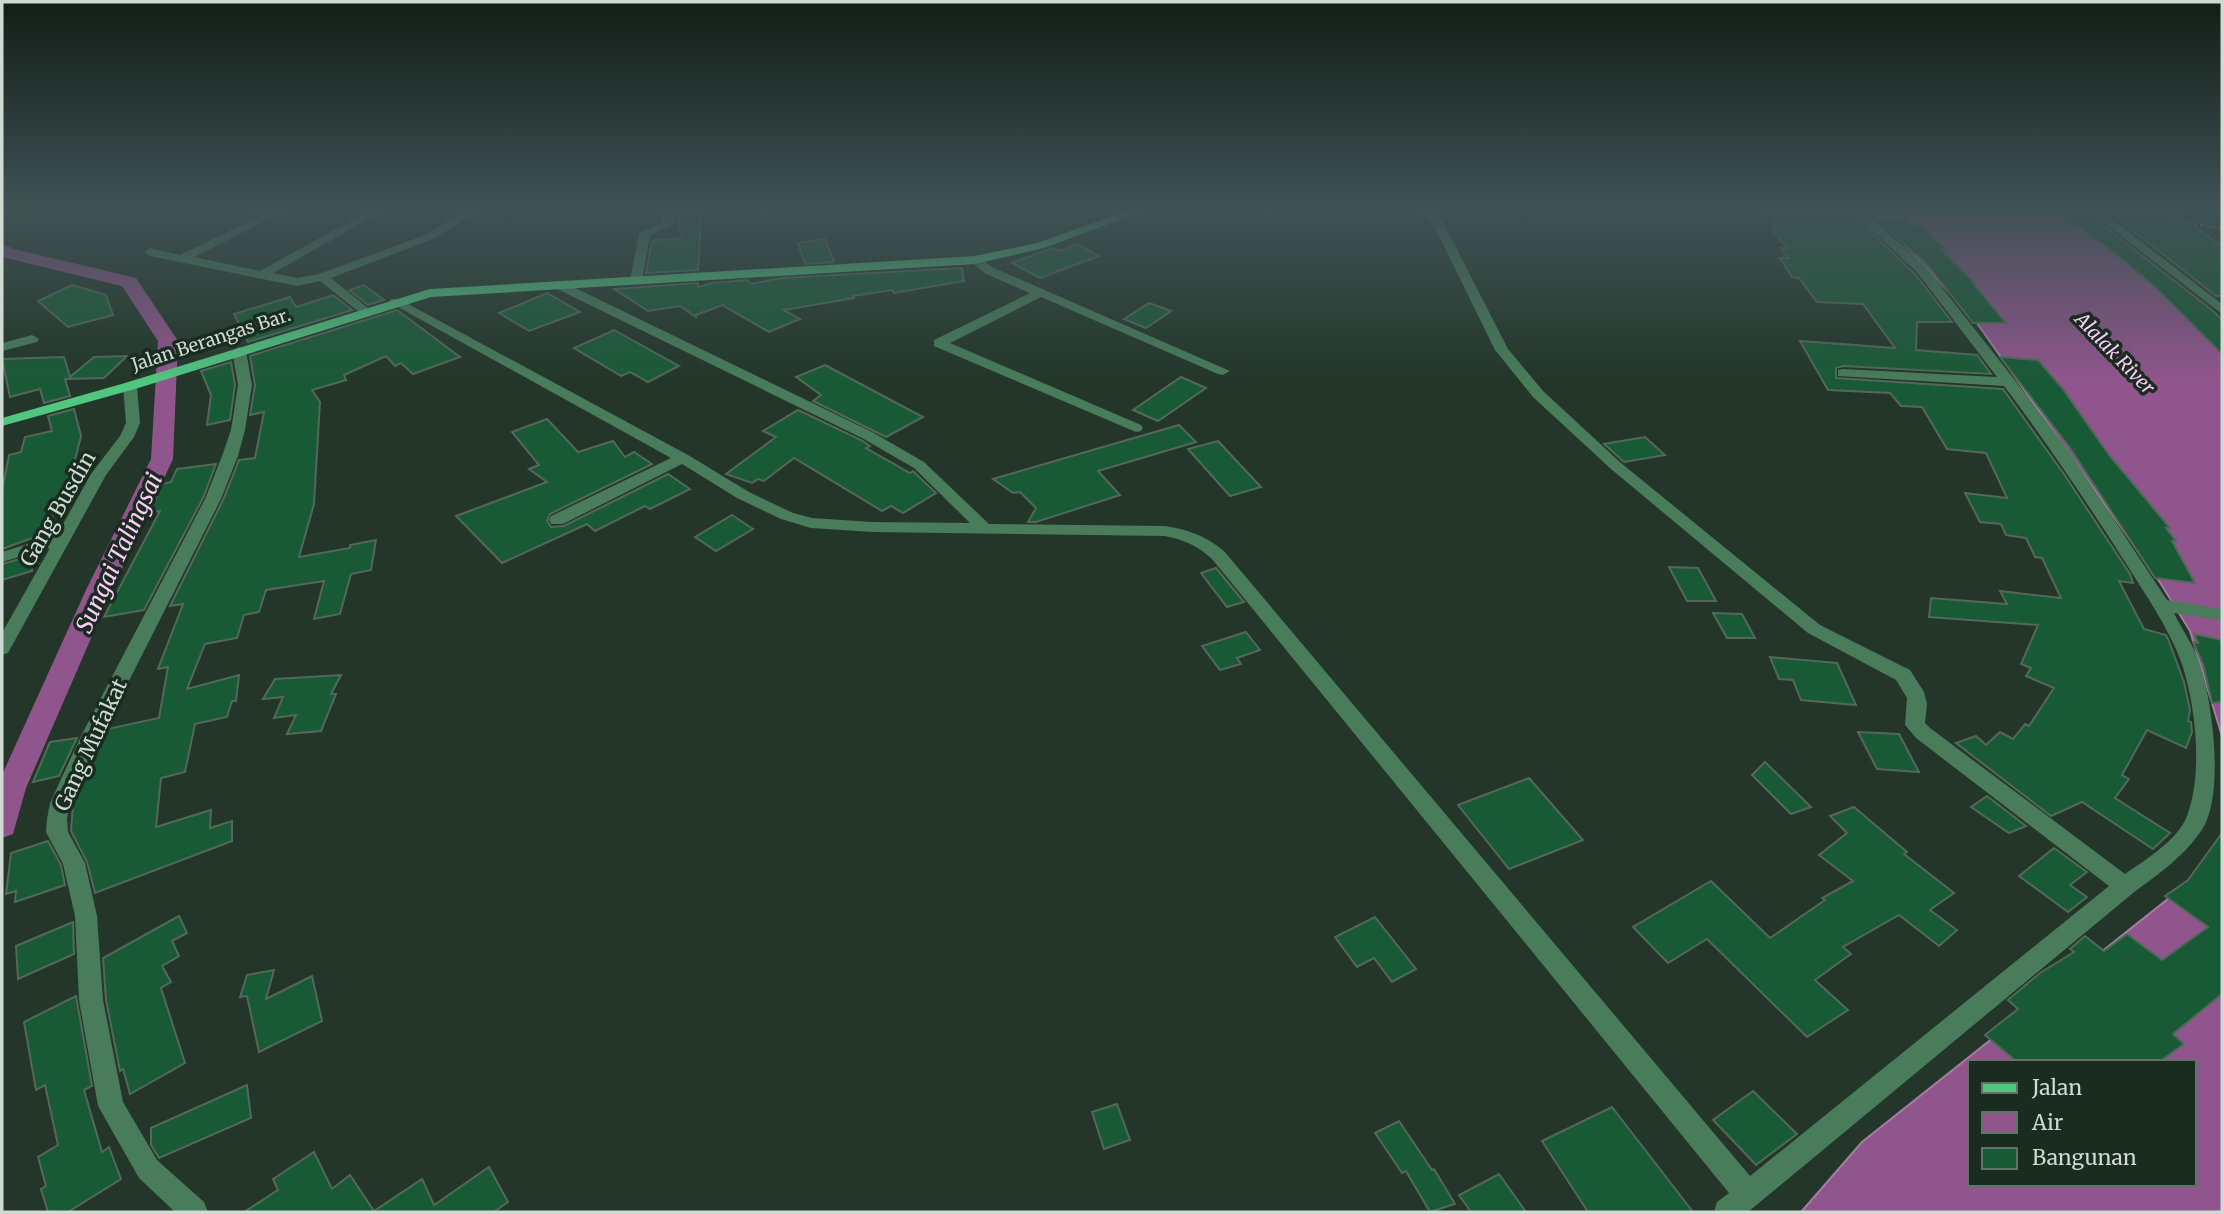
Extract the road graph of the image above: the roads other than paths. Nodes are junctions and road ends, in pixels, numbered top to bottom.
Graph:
1 (236, 269) edge
2 (273, 269) edge
3 (342, 269) edge
4 (638, 269) edge
5 (828, 269) edge
6 (986, 269) edge
7 (1461, 269) edge
8 (1920, 269) edge
9 (2168, 269) edge
10 (263, 274) junction
11 (322, 276) junction
12 (636, 280) junction
13 (559, 285) junction
14 (1040, 293) junction
15 (396, 302) junction
16 (2222, 310) edge
17 (364, 312) junction
18 (32, 339) dead end
19 (2, 347) edge
20 (239, 351) junction
21 (1223, 370) dead end
22 (1843, 373) dead end
23 (2009, 382) junction
24 (131, 386) junction
25 (2, 422) edge
26 (1136, 428) dead end
27 (683, 458) junction
28 (557, 520) dead end
29 (984, 528) junction
30 (64, 538) junction
31 (2, 557) edge
32 (2161, 605) junction
33 (2220, 614) dead end
34 (2, 648) edge
35 (2125, 886) junction
36 (1746, 1194) junction
37 (194, 1212) edge
38 (1727, 1212) edge

1 - 10 street
2 - 10 street
3 - 11 street
4 - 12 street
5 - 12 main road, Jalan Berangas Bar.
6 - 14 street
7 - 35 street
8 - 23 street
9 - 16 street
10 - 11 street
11 - 17 street
12 - 13 main road, Jalan Berangas Bar.
13 - 15 main road, Jalan Berangas Bar.
13 - 29 street
14 - 21 street
14 - 26 street
15 - 17 main road, Jalan Berangas Bar.
15 - 27 street
17 - 20 main road, Jalan Berangas Bar.
18 - 19 street
20 - 24 main road, Jalan Berangas Bar.
20 - 37 street, Gang Mufakat
22 - 23 street
23 - 32 street
24 - 25 main road, Jalan Berangas Bar.
24 - 30 street, Gang Busdin
27 - 28 street
27 - 29 street
29 - 36 street
30 - 31 street
30 - 34 street, Gang Busdin
32 - 33 street
32 - 35 street
35 - 36 street
36 - 38 street

